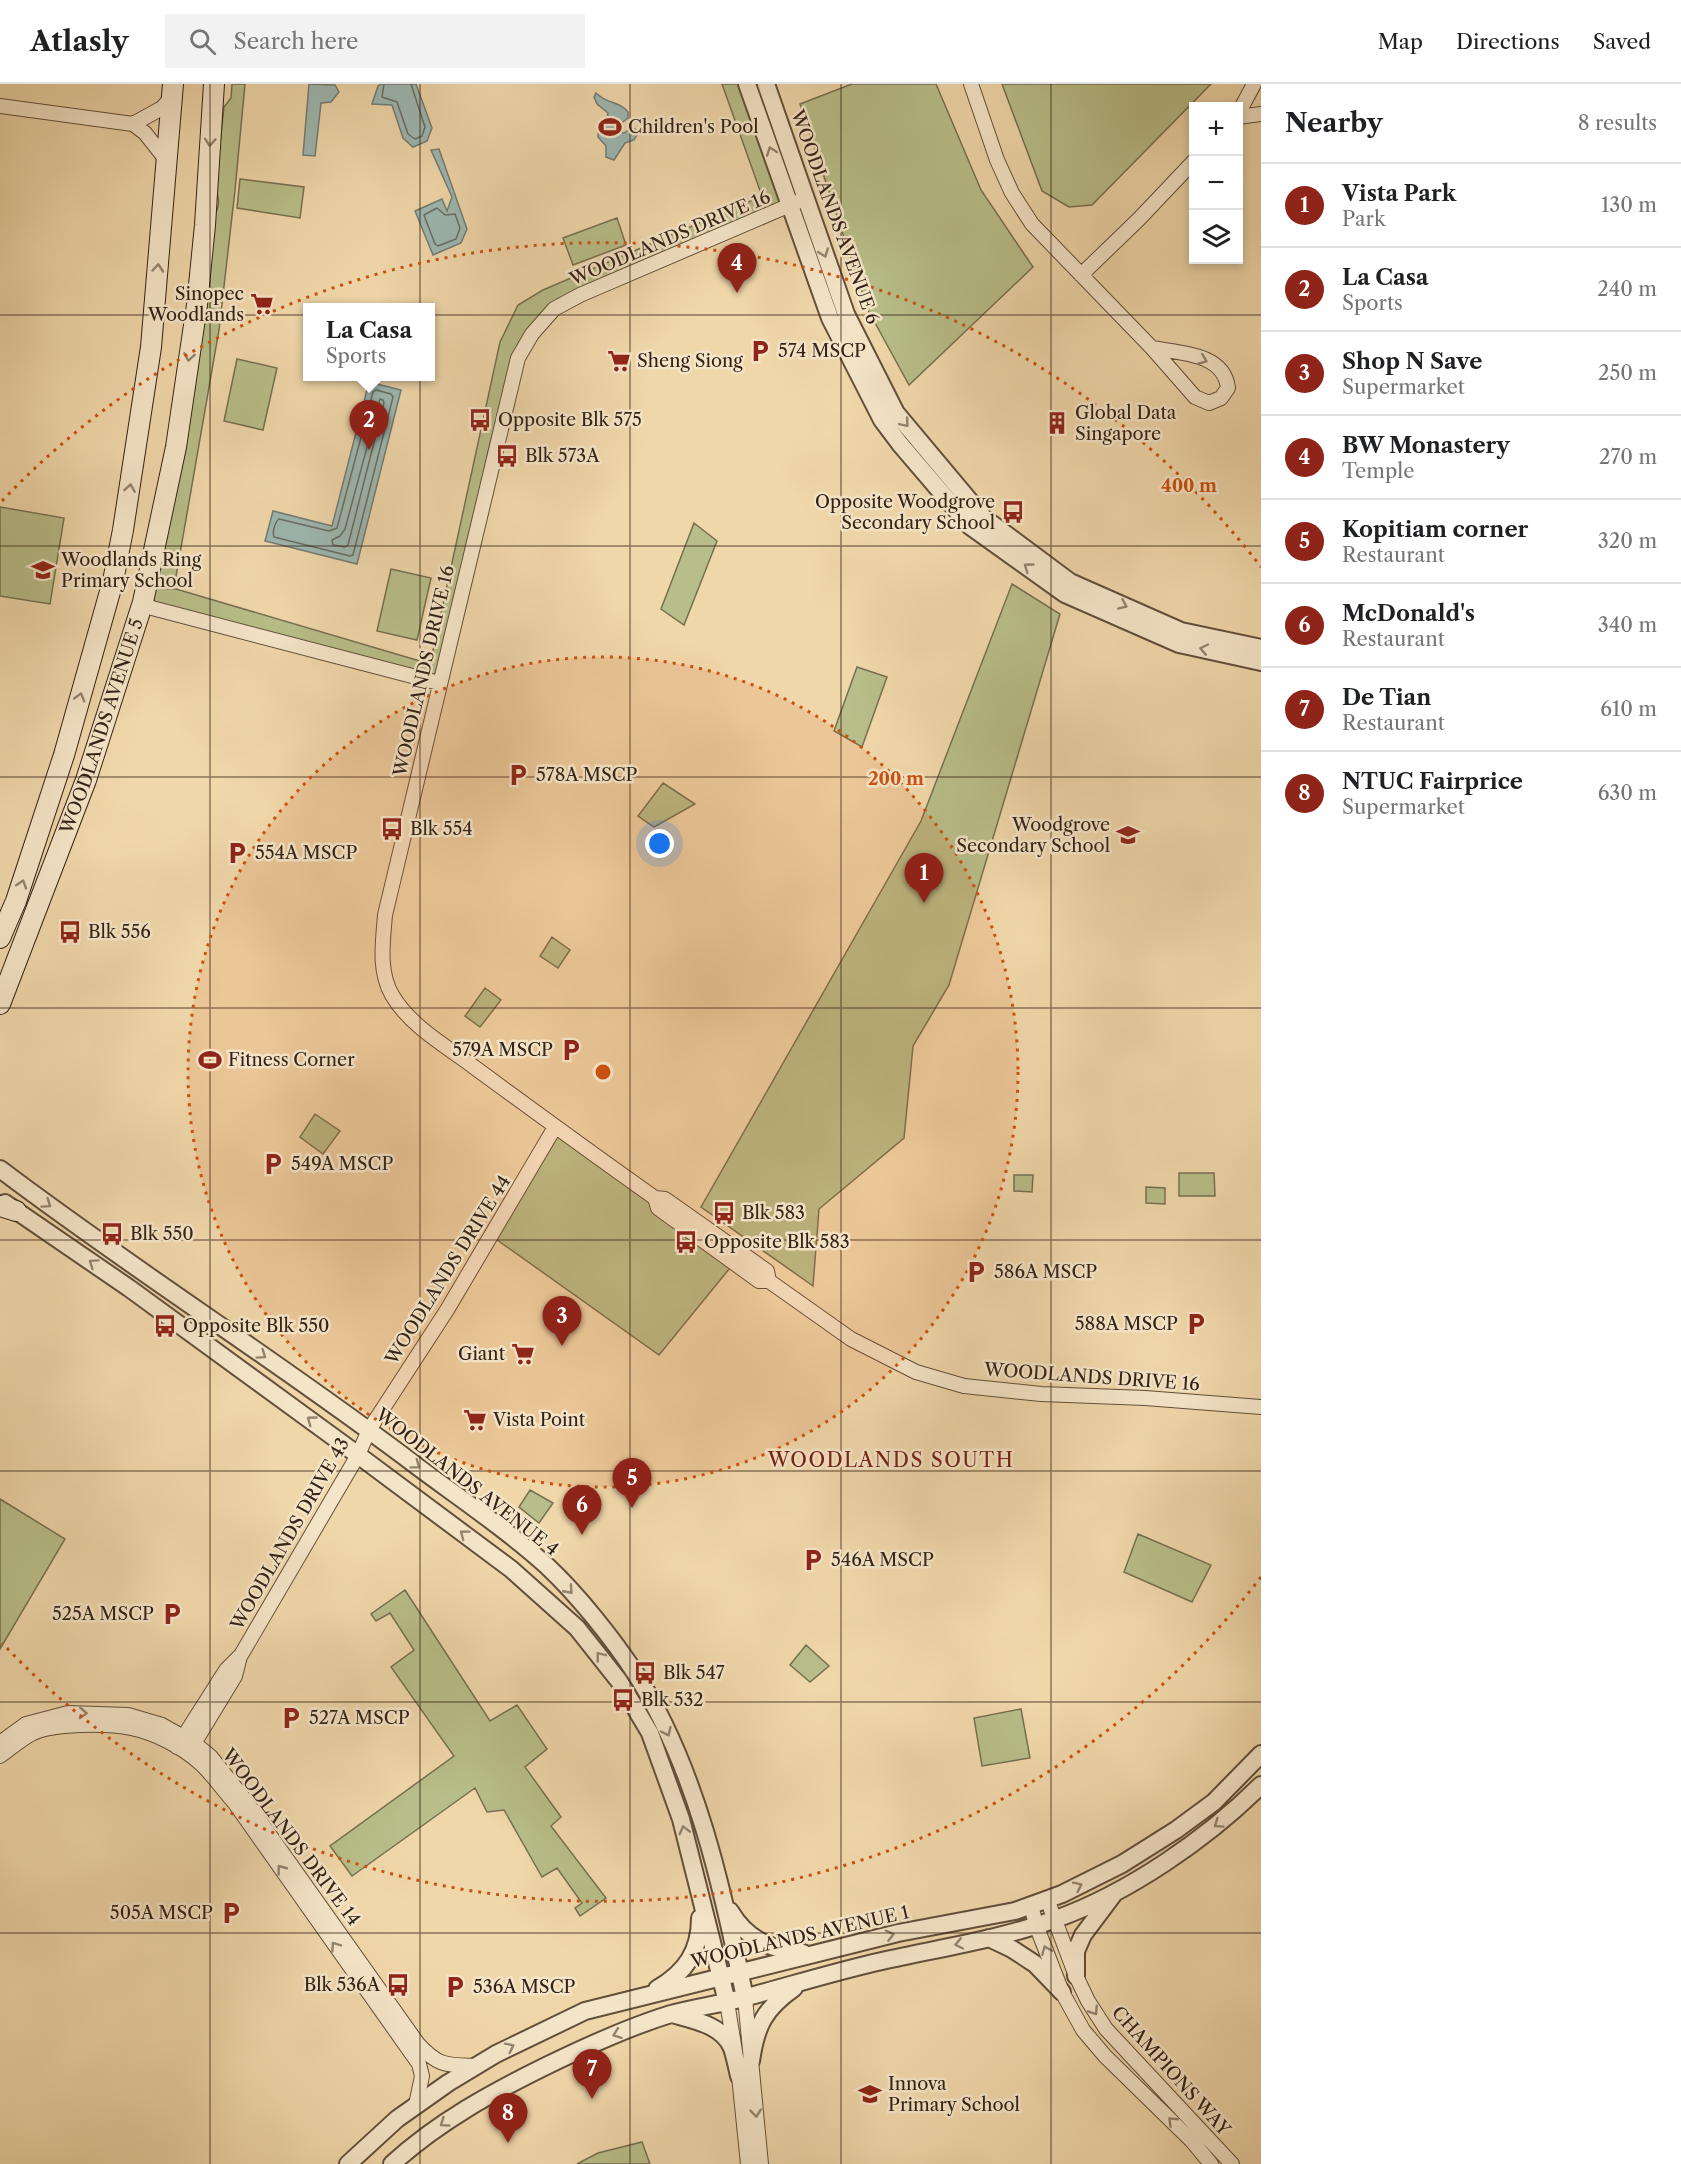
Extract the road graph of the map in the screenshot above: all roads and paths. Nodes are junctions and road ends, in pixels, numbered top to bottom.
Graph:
1 (214, 84) edge
2 (747, 84) edge
3 (765, 84) edge
4 (971, 84) edge
5 (1254, 84) edge
6 (172, 90) edge
7 (0, 106) edge
8 (1243, 107) edge
9 (1261, 114) edge
10 (1243, 116) edge
11 (133, 124) junction
12 (167, 161) junction
13 (1189, 166) edge
14 (797, 202) junction
15 (1082, 275) junction
16 (1152, 348) junction
17 (176, 447) junction
18 (123, 530) junction
19 (143, 602) junction
20 (1261, 648) edge
21 (1261, 662) edge
22 (440, 683) junction
23 (0, 938) edge
24 (0, 1004) edge
25 (555, 1127) junction
26 (0, 1169) edge
27 (0, 1199) edge
28 (8, 1208) edge
29 (1261, 1407) edge
30 (369, 1430) junction
31 (358, 1455) junction
32 (0, 1743) edge
33 (186, 1745) junction
34 (1261, 1754) edge
35 (0, 1756) edge
36 (1261, 1785) edge
37 (698, 1887) junction
38 (1115, 1892) junction
39 (722, 1898) junction
40 (1047, 1899) junction
41 (1031, 1905) junction
42 (1054, 1919) junction
43 (1036, 1925) junction
44 (989, 1938) junction
45 (855, 1944) junction
46 (813, 1954) junction
47 (878, 1962) junction
48 (740, 1971) junction
49 (721, 1976) junction
50 (1076, 1976) junction
51 (802, 1983) junction
52 (1062, 1992) junction
53 (647, 1995) junction
54 (745, 1998) junction
55 (726, 2002) junction
56 (672, 2014) junction
57 (750, 2061) junction
58 (474, 2066) junction
59 (739, 2076) junction
60 (416, 2106) junction
61 (348, 2164) edge
62 (392, 2164) edge
63 (748, 2164) edge
64 (760, 2164) edge
65 (1211, 2164) edge
66 (1232, 2164) edge

1 -> 17 main road, WOODLANDS AVENUE 5
14 -> 2 street, WOODLANDS AVENUE 6
3 - 14 street, WOODLANDS AVENUE 6
4 - 15 street
5 - 8 street
6 - 11 street
6 - 12 main road, WOODLANDS AVENUE 5
7 - 11 street
9 - 10 street
11 - 12 street
18 -> 12 main road, WOODLANDS AVENUE 5
13 - 15 street
14 -> 20 street, WOODLANDS AVENUE 6
21 -> 14 street, WOODLANDS AVENUE 6
14 - 22 street, WOODLANDS DRIVE 16
15 - 16 street
16 -> 16 street
17 - 18 main road
17 - 19 main road, WOODLANDS AVENUE 5
23 -> 18 main road, WOODLANDS AVENUE 5
19 - 22 street
19 - 24 main road, WOODLANDS AVENUE 5
22 - 25 street, WOODLANDS DRIVE 16
25 - 29 street, WOODLANDS DRIVE 16
25 - 30 street, WOODLANDS DRIVE 44
26 -> 30 street, WOODLANDS AVENUE 4
27 - 28 street
31 -> 28 street
30 - 31 street, WOODLANDS DRIVE 43
30 -> 39 street, WOODLANDS AVENUE 4
31 - 33 street, WOODLANDS DRIVE 43
37 -> 31 street
32 -> 33 street, WOODLANDS DRIVE 14
33 - 35 street, WOODLANDS DRIVE 14
33 - 58 street, WOODLANDS DRIVE 14
60 -> 33 street, WOODLANDS DRIVE 14
40 -> 34 street, WOODLANDS AVENUE 1
36 -> 38 street
37 - 49 street
37 - 53 street
38 - 42 street
38 - 50 street
39 - 46 street
39 - 48 street, WOODLANDS AVENUE 4
40 - 41 street, WOODLANDS AVENUE 1
40 - 42 street, CHAMPIONS WAY
41 - 43 street, CHAMPIONS WAY
45 -> 41 street, WOODLANDS AVENUE 1
42 - 43 street
42 - 50 street, CHAMPIONS WAY
43 - 44 street
52 -> 43 street, CHAMPIONS WAY
44 -> 47 street
44 - 52 street
45 - 46 street, WOODLANDS AVENUE 1
45 - 47 street
46 - 48 street, WOODLANDS AVENUE 1
47 - 51 street
48 - 49 street, WOODLANDS AVENUE 1
48 - 54 street, WOODLANDS AVENUE 4
49 - 53 street, WOODLANDS AVENUE 1
49 - 55 street
50 -> 66 street, CHAMPIONS WAY
51 - 54 street
51 - 57 street
65 -> 52 street, CHAMPIONS WAY
58 -> 53 street, WOODLANDS AVENUE 1
54 - 55 street
54 - 57 street
55 - 56 street
55 - 59 street
56 - 59 street
56 -> 62 street
57 -> 64 street
58 - 60 street, WOODLANDS AVENUE 1
59 - 63 street
60 - 61 street, WOODLANDS AVENUE 1

